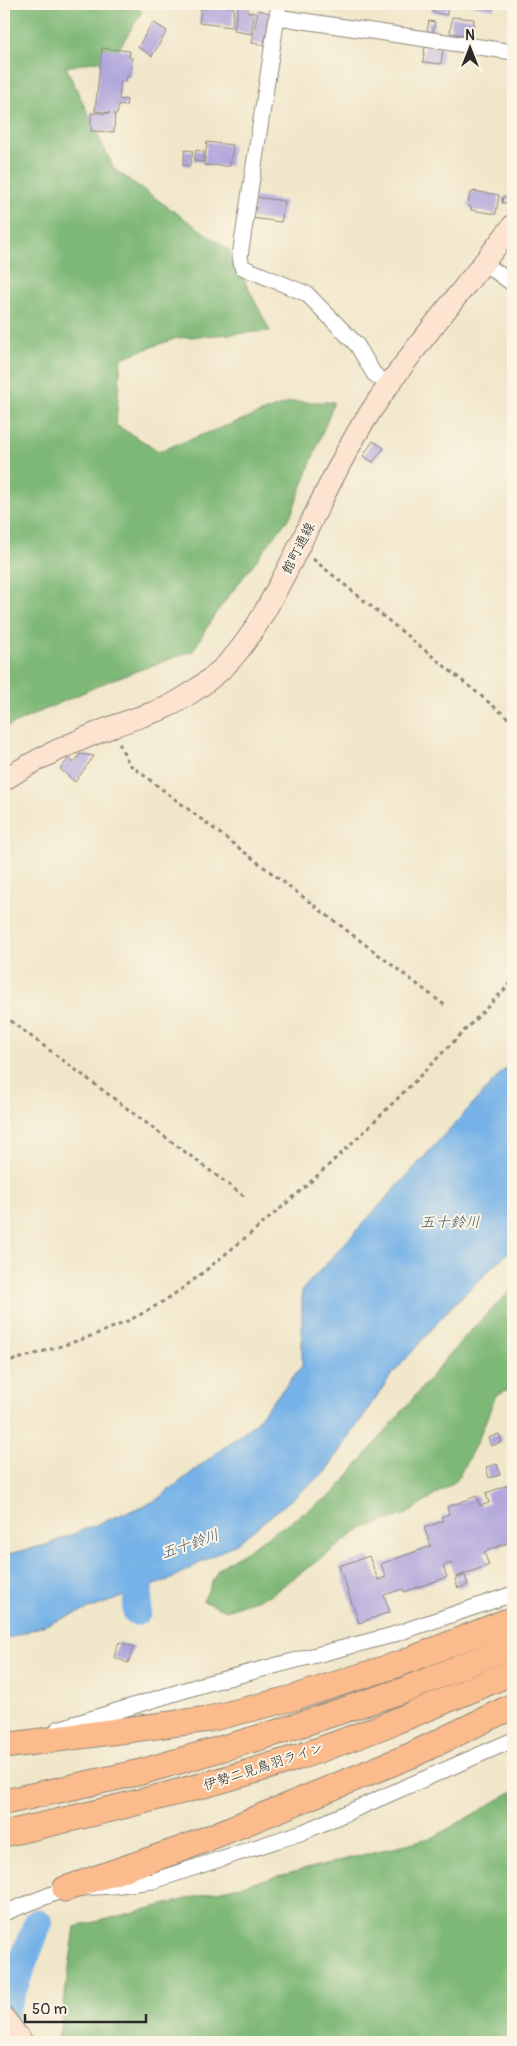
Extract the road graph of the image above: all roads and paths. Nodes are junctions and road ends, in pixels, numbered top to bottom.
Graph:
1 (278, 10) edge
2 (513, 52) edge
3 (513, 225) edge
4 (484, 263) junction
5 (513, 284) edge
6 (389, 385) junction
7 (298, 548) junction
8 (513, 722) edge
9 (111, 727) junction
10 (4, 780) edge
11 (513, 981) edge
12 (447, 1007) dead end
13 (4, 1016) edge
14 (245, 1197) dead end
15 (4, 1364) edge
16 (513, 1594) edge
17 (513, 1622) edge
18 (513, 1645) edge
19 (513, 1672) edge
20 (513, 1706) edge
21 (513, 1740) edge
22 (4, 1745) edge
23 (4, 1802) edge
24 (4, 1834) edge
25 (65, 1889) junction
26 (4, 1913) edge
27 (4, 2018) edge
28 (22, 2042) edge

1 - 2 street
1 - 6 street
3 - 4 main road, 館町通線
4 - 5 street
4 - 6 main road, 館町通線
6 - 7 main road, 館町通線
7 - 8 path
7 - 9 main road, 館町通線
9 - 10 main road, 館町通線
9 - 12 path
11 - 15 path
13 - 14 path
16 - 22 street
17 - 22 main road
18 - 23 main road, 伊勢二見鳥羽ライン
19 - 24 main road, 伊勢二見鳥羽ライン
20 - 25 main road
21 - 25 street
25 - 26 street
27 - 28 main road

